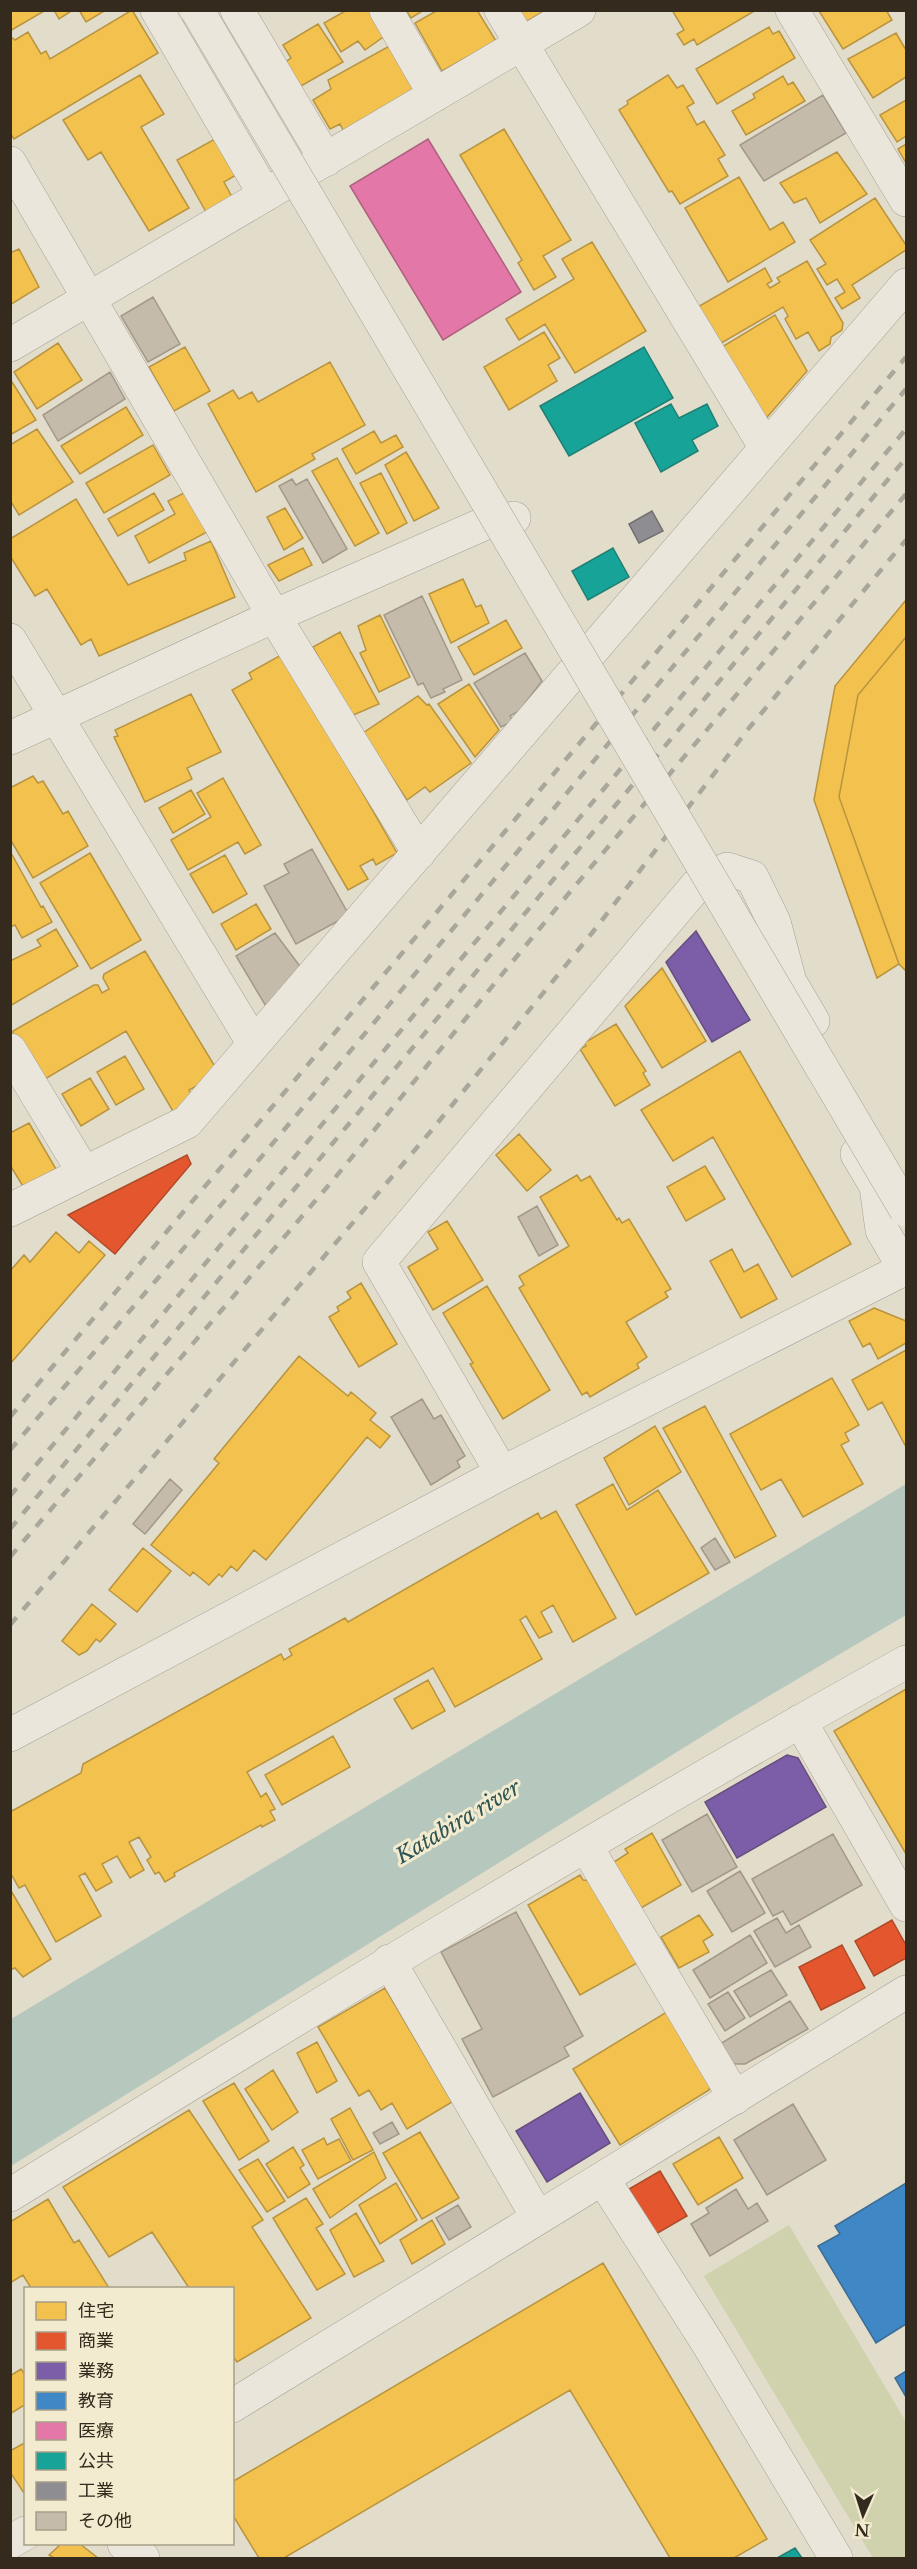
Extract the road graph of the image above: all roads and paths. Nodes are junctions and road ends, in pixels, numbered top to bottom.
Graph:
1 (157, 10) edge
2 (197, 10) edge
3 (237, 10) edge
4 (386, 10) edge
5 (501, 10) edge
6 (579, 10) edge
7 (792, 10) edge
8 (522, 44) junction
9 (435, 95) junction
10 (10, 163) edge
11 (296, 177) junction
12 (906, 200) edge
13 (906, 285) edge
14 (90, 298) junction
15 (10, 345) edge
16 (765, 448) junction
17 (500, 520) junction
18 (274, 616) junction
19 (10, 640) edge
20 (583, 661) junction
21 (57, 716) junction
22 (10, 738) edge
23 (419, 853) junction
24 (697, 885) junction
25 (254, 1044) junction
26 (10, 1050) edge
27 (84, 1173) junction
28 (906, 1176) edge
29 (10, 1210) edge
30 (906, 1210) edge
31 (906, 1269) edge
32 (502, 1473) junction
33 (906, 1662) edge
34 (800, 1721) junction
35 (10, 1735) edge
36 (586, 1846) junction
37 (906, 1905) edge
38 (389, 1961) junction
39 (906, 1992) edge
40 (735, 2098) junction
41 (603, 2179) junction
42 (10, 2195) edge
43 (538, 2218) junction
44 (234, 2405) edge
45 (24, 2534) edge
46 (10, 2542) edge
47 (125, 2545) edge
48 (143, 2559) edge
49 (836, 2559) edge

1 - 11 street
2 - 30 street, bridge
3 - 11 street
4 - 9 street
5 - 8 street
6 - 8 street
7 - 12 street
8 - 9 street
8 - 16 street
9 - 11 street
10 - 14 street
11 - 14 street
11 - 17 street
13 - 16 street
14 - 15 street
14 - 18 street
16 - 20 street
17 - 18 street
17 - 20 street
18 - 21 street
18 - 23 street
19 - 21 street
20 - 23 street
21 - 22 street
21 - 25 street
23 - 25 street
24 - 28 street
24 - 31 street
24 - 32 street
25 - 27 street
26 - 27 street
27 - 29 street
31 - 32 street
32 - 35 street
33 - 34 street
34 - 36 street
34 - 37 street
36 - 38 street
36 - 40 street
38 - 42 street
38 - 43 street
39 - 40 street
40 - 41 street
41 - 43 street
41 - 49 street
43 - 44 street
45 - 46 street
47 - 48 street

